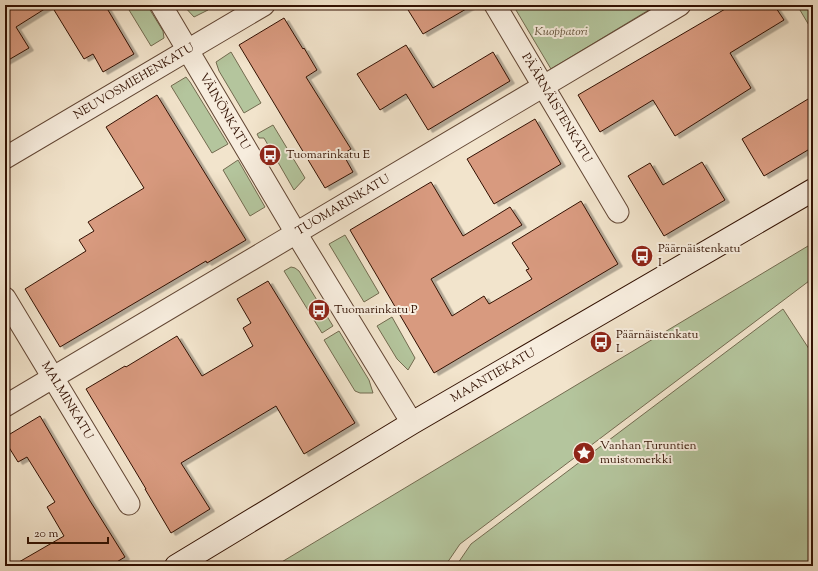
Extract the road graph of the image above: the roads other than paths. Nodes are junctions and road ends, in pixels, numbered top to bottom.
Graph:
1 (161, 5) edge
2 (264, 5) edge
3 (495, 5) edge
4 (680, 5) edge
5 (188, 50) junction
6 (543, 86) junction
7 (5, 158) edge
8 (813, 190) edge
9 (618, 212) dead end
10 (296, 233) junction
11 (5, 298) edge
12 (53, 378) junction
13 (5, 406) edge
14 (412, 423) junction
15 (129, 504) dead end
16 (176, 566) edge

1 - 5 street, VÄINÖNKATU
2 - 5 street, NEUVOSMIEHENKATU
3 - 6 street, PÄÄRNÄISTENKATU
4 - 6 street, TUOMARINKATU
5 - 7 street, NEUVOSMIEHENKATU
5 - 10 street, VÄINÖNKATU
6 - 9 street, PÄÄRNÄISTENKATU
6 - 10 street, TUOMARINKATU
8 - 14 main road, MAANTIEKATU
10 - 12 street, TUOMARINKATU
10 - 14 street, VÄINÖNKATU
11 - 12 street, MALMINKATU
12 - 13 street, TUOMARINKATU
12 - 15 street, MALMINKATU
14 - 16 main road, MAANTIEKATU

